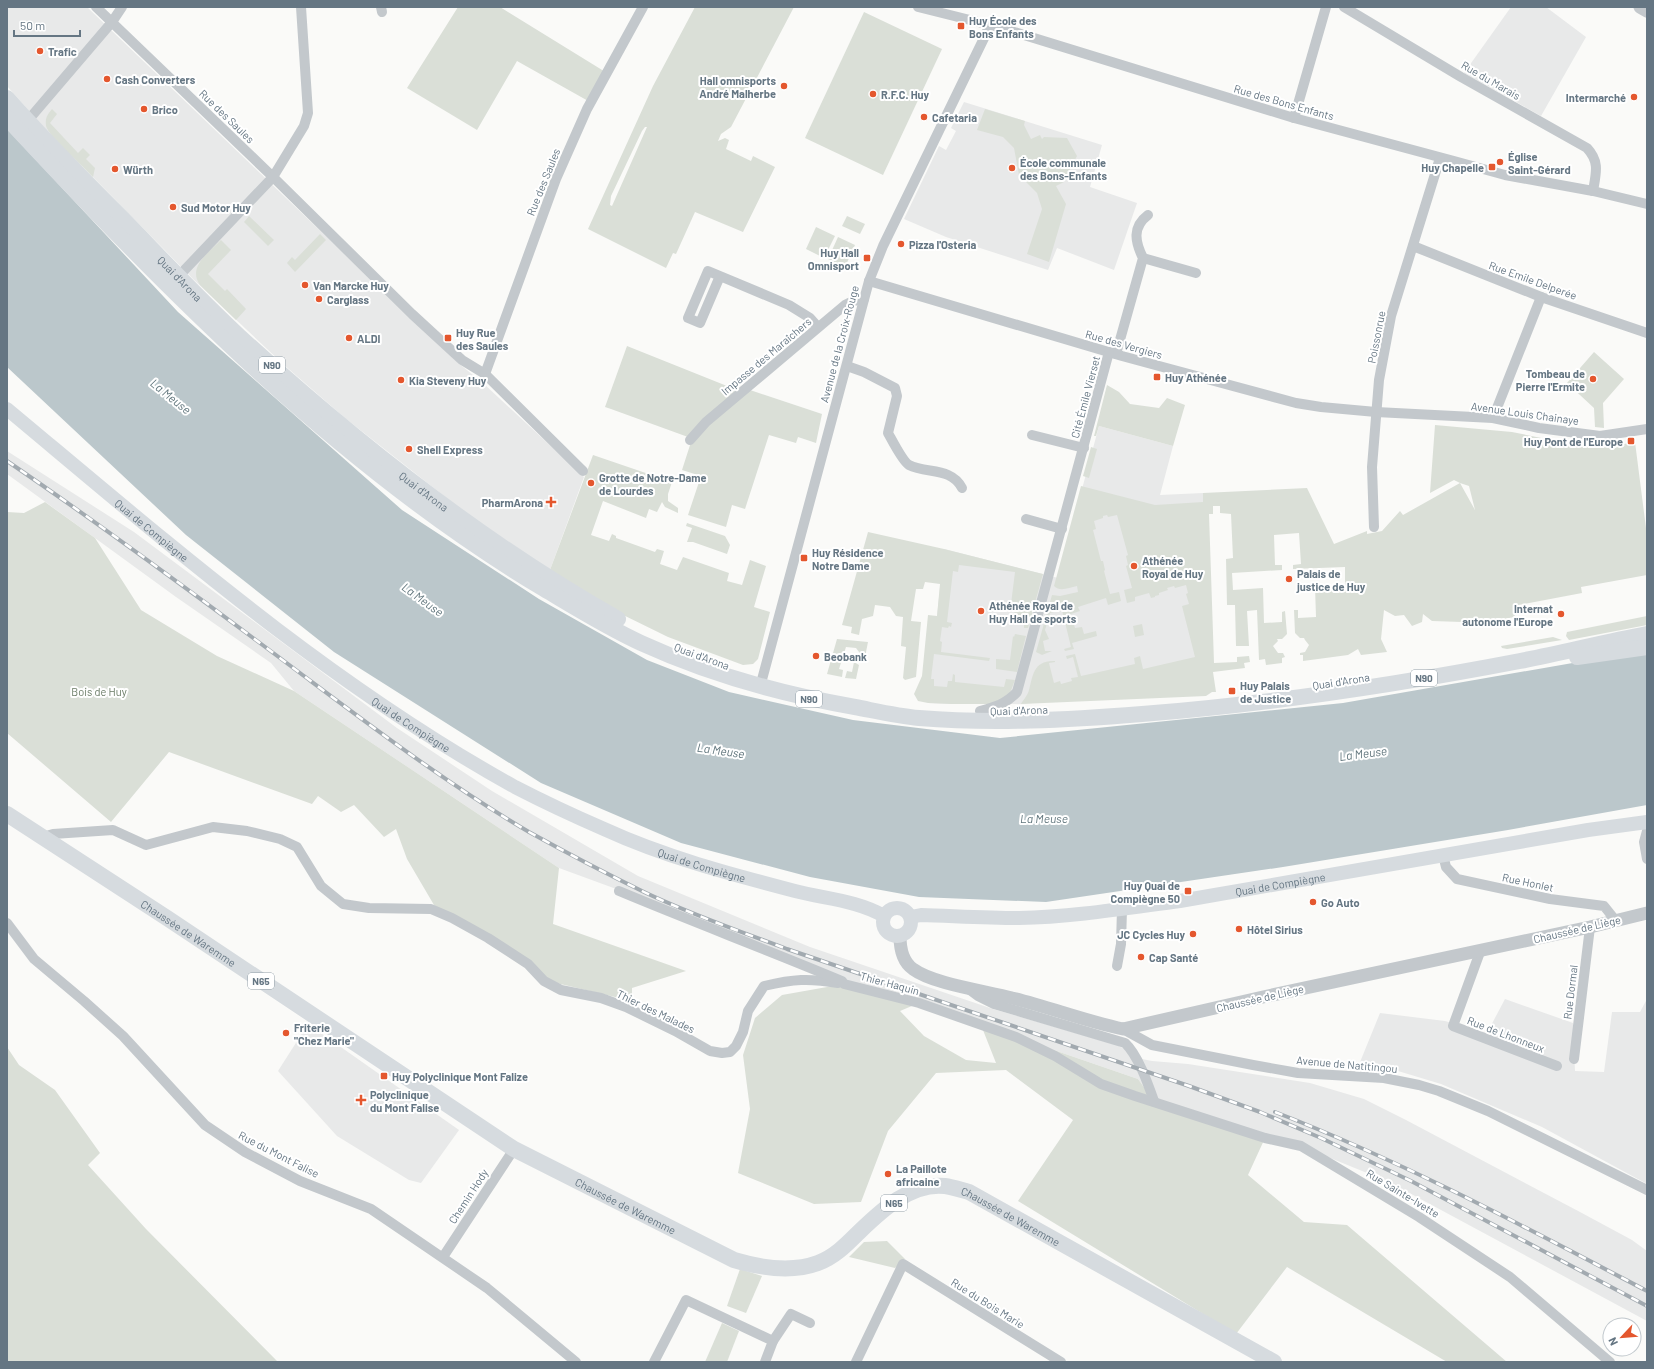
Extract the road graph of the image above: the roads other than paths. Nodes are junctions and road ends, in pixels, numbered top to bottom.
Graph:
1 (96, 7) edge
2 (122, 7) edge
3 (301, 7) edge
4 (643, 7) edge
5 (918, 7) edge
6 (1326, 7) edge
7 (1344, 7) edge
8 (1640, 7) edge
9 (1647, 11) edge
10 (112, 22) junction
11 (989, 25) junction
12 (7, 98) edge
13 (7, 118) edge
14 (1294, 118) junction
15 (23, 126) junction
16 (1440, 158) junction
17 (273, 177) junction
18 (1593, 191) junction
19 (1647, 204) edge
20 (1148, 214) dead end
21 (1412, 246) junction
22 (1143, 258) junction
23 (1196, 272) dead end
24 (720, 276) junction
25 (174, 281) junction
26 (869, 281) junction
27 (1541, 297) junction
28 (864, 299) junction
29 (818, 328) junction
30 (1647, 333) edge
31 (1113, 353) junction
32 (847, 366) junction
33 (486, 374) junction
34 (7, 409) edge
35 (1376, 412) junction
36 (1493, 418) junction
37 (1647, 429) edge
38 (1032, 435) dead end
39 (690, 440) dead end
40 (1084, 448) junction
41 (583, 471) dead end
42 (962, 488) dead end
43 (1026, 519) dead end
44 (1374, 527) dead end
45 (1062, 529) junction
46 (1647, 634) edge
47 (1589, 645) junction
48 (1647, 647) edge
49 (1522, 661) junction
50 (761, 683) junction
51 (980, 711) junction
52 (1647, 812) edge
53 (7, 814) edge
54 (1647, 822) edge
55 (1595, 829) junction
56 (1647, 831) edge
57 (43, 837) junction
58 (1443, 855) junction
59 (1647, 859) edge
60 (619, 891) dead end
61 (1122, 909) junction
62 (1647, 913) edge
63 (884, 916) junction
64 (911, 917) junction
65 (1616, 921) junction
66 (7, 923) edge
67 (1590, 927) junction
68 (900, 936) junction
69 (1480, 952) junction
70 (1117, 966) dead end
71 (844, 984) junction
72 (1120, 1035) junction
73 (1574, 1059) dead end
74 (1557, 1066) dead end
75 (1154, 1101) junction
76 (514, 1149) junction
77 (1647, 1190) edge
78 (444, 1257) junction
79 (810, 1323) dead end
80 (773, 1342) junction
81 (576, 1362) edge
82 (654, 1362) edge
83 (765, 1362) edge
84 (856, 1362) edge
85 (1061, 1362) edge
86 (1274, 1362) edge
87 (1610, 1362) edge

1 - 10 street, Rue des Saules
2 - 10 street
3 - 17 street
4 - 33 street, Rue des Saules
5 - 11 street, Rue des Bons Enfants
6 - 14 street
7 - 18 street, Rue du Marais
8 - 9 street
10 - 15 street
10 - 17 street, Rue des Saules
11 - 14 street, Rue des Bons Enfants
11 - 26 street, Avenue de la Croix-Rouge
12 - 15 main road, Quai d'Arona / N90
13 - 15 main road, Quai d'Arona / N90
14 - 16 street, Rue des Bons Enfants
15 - 25 main road, Quai d'Arona / N90
16 - 18 street, Rue des Bons Enfants
16 - 21 street, Poissonrue
17 - 25 street
17 - 33 street, Rue des Saules
18 - 19 street, Rue des Bons Enfants
20 - 22 street
21 - 27 street, Rue Emile Delperée
21 - 35 street, Poissonrue
22 - 23 street
22 - 31 street, Cité Émile Vierset
24 - 24 street
24 - 29 street
25 - 50 main road, Quai d'Arona / N90
26 - 28 street, Avenue de la Croix-Rouge
26 - 31 street, Rue des Vergiers
27 - 30 street, Rue Emile Delperée
27 - 36 street
28 - 29 street, Impasse des Maraîchers
28 - 32 street, Avenue de la Croix-Rouge
29 - 39 street, Impasse des Maraîchers
31 - 35 street, Rue des Vergiers
31 - 40 street, Cité Émile Vierset
32 - 42 street
32 - 50 street, Avenue de la Croix-Rouge
33 - 41 street, Rue des Saules
34 - 63 main road, Quai de Compiègne
35 - 36 street, Avenue Louis Chainaye
35 - 44 street, Poissonrue
36 - 37 street, Avenue Louis Chainaye
38 - 40 street, Cité Émile Vierset
40 - 45 street, Cité Émile Vierset
43 - 45 street
45 - 51 street, Cité Émile Vierset
46 - 47 main road, Quai d'Arona / N90
47 - 49 main road, Quai d'Arona / N90
47 - 51 main road, Quai d'Arona / N90
48 - 49 main road
49 - 50 main road, Quai d'Arona / N90
50 - 51 main road, Quai d'Arona / N90
52 - 55 main road
53 - 57 main road, Chaussée de Waremme / N65
54 - 55 main road, Quai de Compiègne
55 - 58 main road, Quai de Compiègne
56 - 59 street
57 - 71 street, Thier des Malades
57 - 76 main road, Chaussée de Waremme / N65
58 - 61 main road, Quai de Compiègne
58 - 65 street, Rue Honlet
60 - 71 street, Thier Haquin
61 - 64 main road, Quai de Compiègne
61 - 70 street
62 - 65 street, Chaussée de Liège
63 - 64 main road
63 - 68 main road
64 - 68 main road
65 - 67 street, Chaussée de Liège
66 - 78 street, Rue du Mont Falise
67 - 69 street, Chaussée de Liège
67 - 73 street, Rue Dormal
68 - 72 street, Chaussée de Liège
69 - 72 street, Chaussée de Liège
69 - 74 street, Rue de Lhonneux
71 - 75 street, Thier Haquin
72 - 75 street
72 - 77 street, Avenue de Natitingou
75 - 87 street, Rue Sainte-Ivette
76 - 78 street, Chemin Hody
76 - 86 main road, Chaussée de Waremme / N65
78 - 81 street, Rue du Mont Falise
79 - 80 street
80 - 82 street
80 - 83 street
84 - 85 street, Rue du Bois Marie

